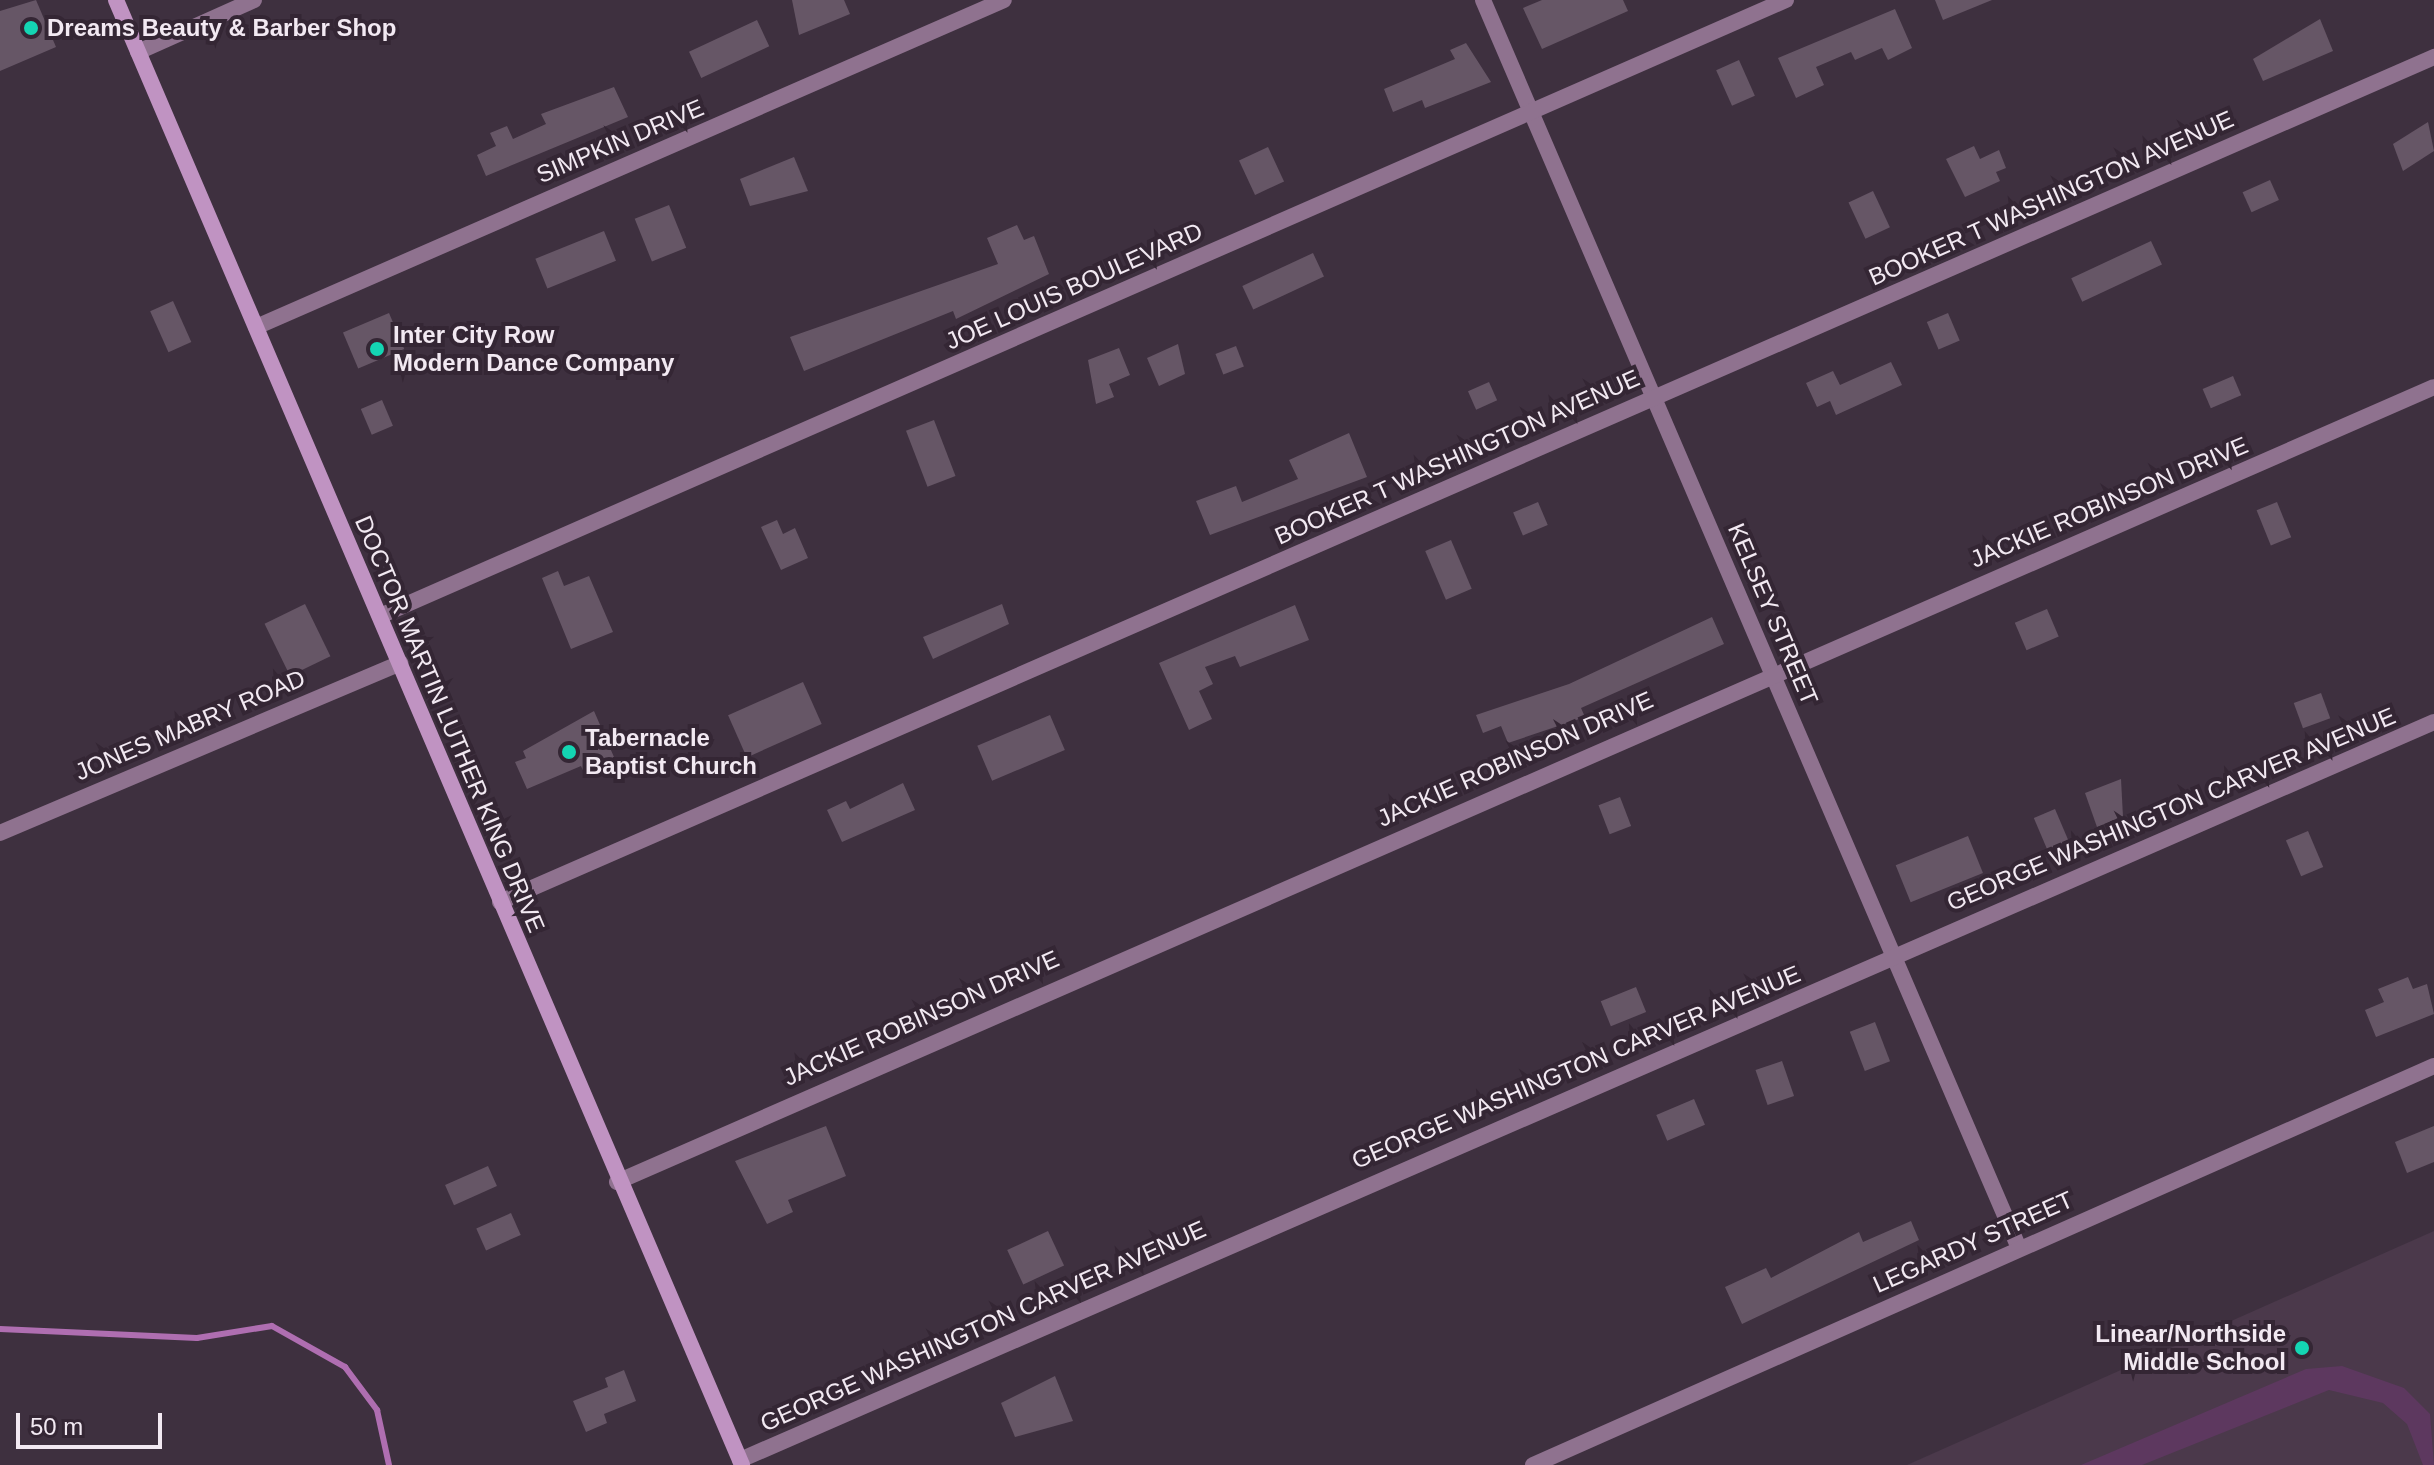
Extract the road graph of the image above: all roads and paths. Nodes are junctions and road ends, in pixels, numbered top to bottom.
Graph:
1 (116, 0) edge
2 (254, 0) edge
3 (1004, 0) edge
4 (1483, 0) edge
5 (1786, 0) edge
6 (138, 52) junction
7 (2434, 57) edge
8 (1531, 112) junction
9 (256, 327) junction
10 (2434, 387) edge
11 (1653, 397) junction
12 (380, 616) junction
13 (400, 663) junction
14 (1772, 673) junction
15 (2434, 722) edge
16 (0, 833) edge
17 (500, 902) junction
18 (1893, 955) junction
19 (2434, 1066) edge
20 (617, 1182) junction
21 (2019, 1248) junction
22 (741, 1462) edge
23 (1533, 1465) edge

1 - 6 main road, DOCTOR MARTIN LUTHER KING DRIVE
2 - 6 street
3 - 9 street, SIMPKIN DRIVE
4 - 8 street, KELSEY STREET
5 - 8 street, JOE LOUIS BOULEVARD
6 - 9 main road, DOCTOR MARTIN LUTHER KING DRIVE
7 - 11 street, BOOKER T WASHINGTON AVENUE
8 - 11 street, KELSEY STREET
8 - 12 street, JOE LOUIS BOULEVARD
9 - 12 main road, DOCTOR MARTIN LUTHER KING DRIVE
10 - 14 street, JACKIE ROBINSON DRIVE
11 - 14 street, KELSEY STREET
11 - 17 street, BOOKER T WASHINGTON AVENUE
12 - 13 main road, DOCTOR MARTIN LUTHER KING DRIVE
13 - 16 street, JONES MABRY ROAD
13 - 17 main road, DOCTOR MARTIN LUTHER KING DRIVE
14 - 18 street, KELSEY STREET
14 - 20 street, JACKIE ROBINSON DRIVE
15 - 18 street, GEORGE WASHINGTON CARVER AVENUE
17 - 20 main road, DOCTOR MARTIN LUTHER KING DRIVE
18 - 21 street, KELSEY STREET
18 - 22 street, GEORGE WASHINGTON CARVER AVENUE
19 - 21 street, LEGARDY STREET
20 - 22 main road, DOCTOR MARTIN LUTHER KING DRIVE
21 - 23 street, LEGARDY STREET

